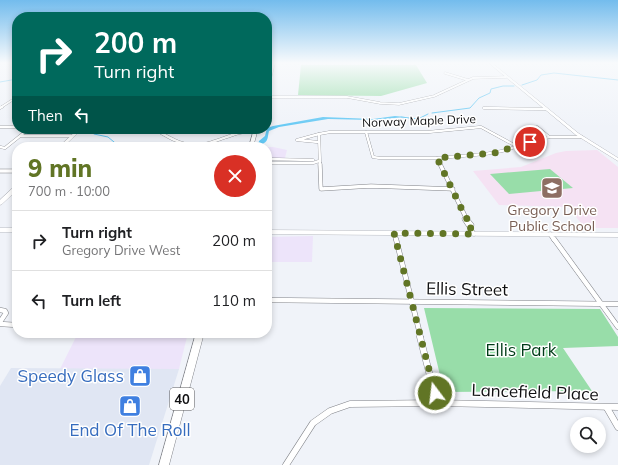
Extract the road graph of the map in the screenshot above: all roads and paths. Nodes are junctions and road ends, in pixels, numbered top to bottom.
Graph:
1 (458, 85) edge
2 (515, 85) edge
3 (272, 97) edge
4 (12, 100) edge
5 (0, 108) edge
6 (484, 108) dead end
7 (545, 109) junction
8 (0, 127) edge
9 (12, 127) edge
10 (537, 128) dead end
11 (366, 132) junction
12 (22, 134) edge
13 (74, 134) edge
14 (164, 134) edge
15 (234, 134) edge
16 (319, 134) junction
17 (20, 136) junction
18 (72, 136) junction
19 (549, 137) junction
20 (582, 137) junction
21 (66, 142) edge
22 (182, 142) edge
23 (214, 142) edge
24 (318, 142) junction
25 (516, 146) junction
26 (0, 147) edge
27 (437, 158) junction
28 (272, 159) edge
29 (618, 160) edge
30 (319, 161) junction
31 (272, 163) edge
32 (0, 171) edge
33 (12, 171) edge
34 (453, 189) junction
35 (12, 192) edge
36 (0, 203) edge
37 (0, 230) edge
38 (12, 230) edge
39 (272, 232) edge
40 (394, 233) junction
41 (474, 234) junction
42 (550, 234) junction
43 (618, 234) edge
44 (272, 300) edge
45 (411, 302) junction
46 (600, 304) junction
47 (618, 304) edge
48 (0, 310) edge
49 (0, 323) edge
50 (12, 324) edge
51 (618, 328) edge
52 (199, 338) edge
53 (437, 403) junction
54 (607, 408) junction
55 (618, 408) edge
56 (618, 427) edge
57 (164, 465) edge
58 (286, 465) edge

1 - 3 street
2 - 7 street
4 - 5 street
6 - 7 street
7 - 20 street
8 - 9 street
10 - 19 street
11 - 16 street, Norway Maple Drive
11 - 25 street, Norway Maple Drive
11 - 27 street
12 - 17 street
13 - 18 street
14 - 22 street
15 - 23 street
16 - 24 street
16 - 24 street, Norway Maple Drive
17 - 18 street
17 - 26 street
18 - 21 street
19 - 20 street
19 - 25 street
20 - 29 street
24 - 30 street
25 - 27 street
27 - 34 street
28 - 30 street
30 - 31 street
30 - 34 street
32 - 33 street
34 - 41 street
35 - 36 street
37 - 38 street
39 - 40 street
40 - 41 street
40 - 45 street
41 - 42 street
42 - 43 street
42 - 46 street
44 - 45 street, Ellis Street
45 - 46 street, Ellis Street
45 - 53 street
46 - 47 street, Ellis Street
46 - 51 street
48 - 49 street
49 - 50 street
52 - 57 main road, 40
53 - 54 street, Lancefield Place
53 - 58 street, Lancefield Place
54 - 55 street, Lancefield Place
54 - 56 street

